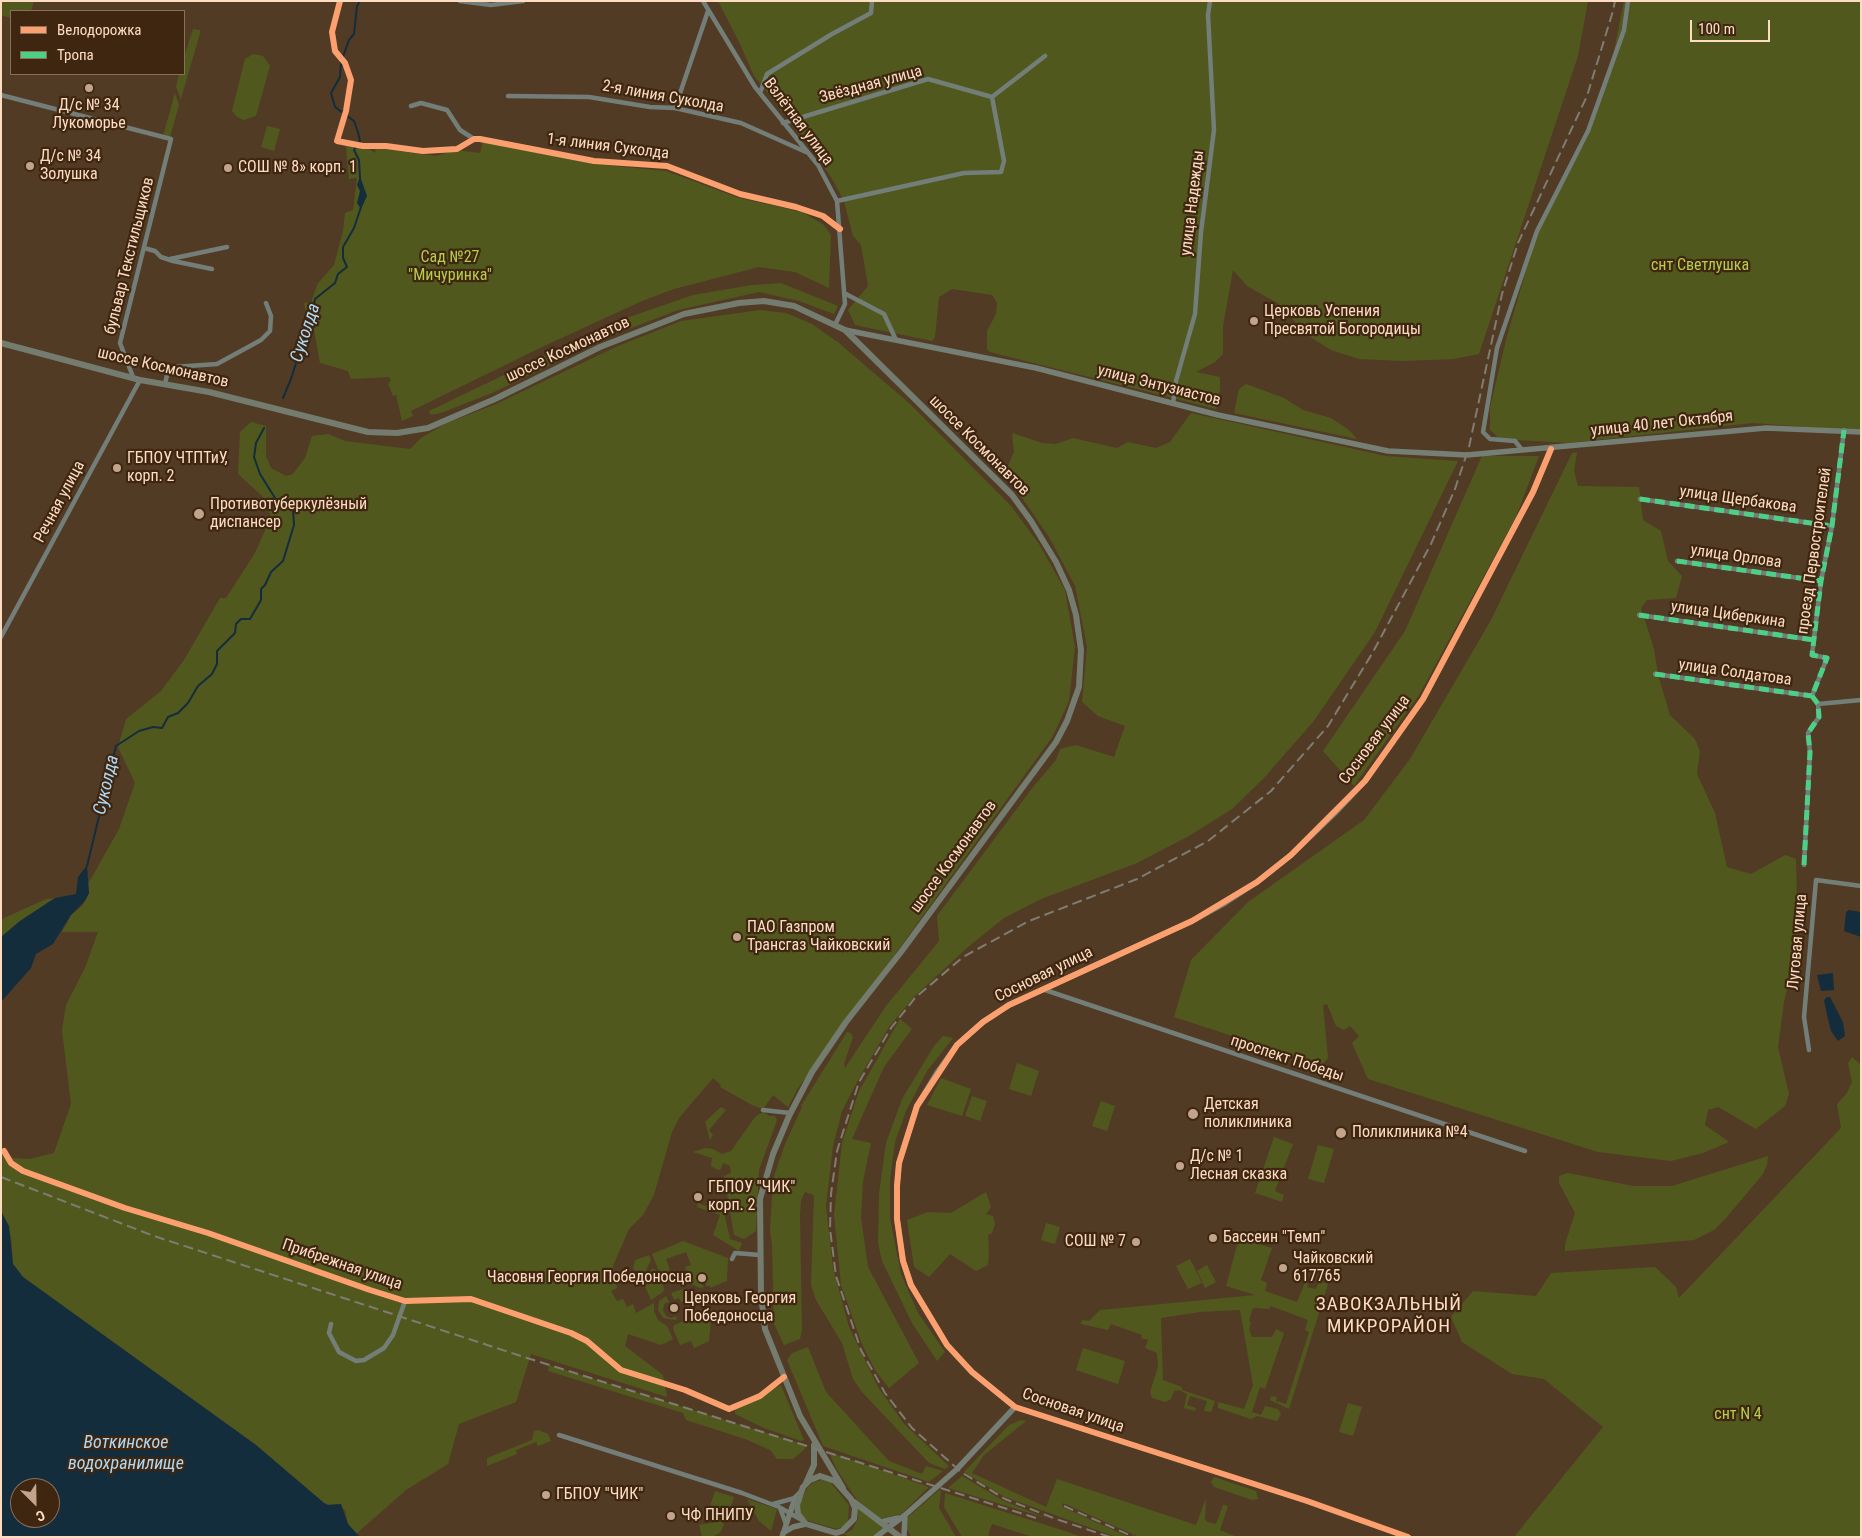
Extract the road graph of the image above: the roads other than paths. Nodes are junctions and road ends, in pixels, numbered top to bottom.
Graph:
1 (340, 1) edge
2 (460, 1) edge
3 (523, 1) edge
4 (703, 1) edge
5 (872, 1) edge
6 (1210, 1) edge
7 (1628, 1) edge
8 (708, 11) junction
9 (1045, 56) dead end
10 (760, 93) junction
11 (1, 95) edge
12 (508, 96) dead end
13 (992, 97) junction
14 (412, 106) dead end
15 (675, 108) junction
16 (783, 123) junction
17 (474, 139) junction
18 (807, 153) junction
19 (837, 201) junction
20 (840, 228) junction
21 (227, 247) dead end
22 (144, 248) junction
23 (169, 260) junction
24 (212, 269) dead end
25 (844, 293) junction
26 (266, 303) dead end
27 (835, 325) junction
28 (845, 330) junction
29 (896, 340) junction
30 (1, 343) edge
31 (133, 377) junction
32 (140, 380) junction
33 (165, 384) junction
34 (1173, 404) junction
35 (1844, 430) junction
36 (1861, 432) edge
37 (1551, 449) junction
38 (1522, 450) junction
39 (1467, 455) joint
40 (1640, 498) dead end
41 (1832, 526) junction
42 (1678, 561) dead end
43 (1821, 581) junction
44 (1639, 614) dead end
45 (1, 637) edge
46 (1814, 640) junction
47 (1655, 674) dead end
48 (1812, 696) junction
49 (1861, 700) edge
50 (1818, 704) junction
51 (1804, 865) dead end
52 (1861, 886) edge
53 (1042, 990) junction
54 (1809, 1050) dead end
55 (763, 1110) dead end
56 (790, 1113) junction
57 (1525, 1150) dead end
58 (4, 1151) dead end
59 (760, 1255) junction
60 (732, 1258) dead end
61 (404, 1301) junction
62 (331, 1324) dead end
63 (784, 1377) junction
64 (1014, 1407) junction
65 (558, 1434) dead end
66 (811, 1437) junction
67 (805, 1484) junction
68 (843, 1488) junction
69 (800, 1492) junction
70 (796, 1498) junction
71 (851, 1500) junction
72 (772, 1504) junction
73 (779, 1507) junction
74 (790, 1513) junction
75 (905, 1515) junction
76 (800, 1519) junction
77 (881, 1522) junction
78 (786, 1524) junction
79 (806, 1524) junction
80 (888, 1528) junction
81 (836, 1534) junction
82 (783, 1535) edge
83 (844, 1537) edge
84 (876, 1537) edge
85 (902, 1537) edge
86 (1408, 1537) edge

1 - 17 street
2 - 3 street
4 - 8 street, Взлётная улица
5 - 10 street
6 - 34 street, улица Надежды
7 - 38 street
8 - 10 street, Взлётная улица
8 - 15 street
9 - 13 street
10 - 16 street, Взлётная улица
11 - 22 street, бульвар Текстильщиков
12 - 15 street, 2-я линия Суколда
13 - 16 street, Звёздная улица
13 - 19 street
14 - 17 street
15 - 18 street, 2-я линия Суколда
16 - 18 street, Взлётная улица
17 - 20 street, 1-я линия Суколда
18 - 19 street, Взлётная улица
19 - 20 street, Взлётная улица
20 - 25 street, Взлётная улица
21 - 23 street
22 - 23 street
22 - 31 street, бульвар Текстильщиков
23 - 24 street
25 - 27 street, Взлётная улица
25 - 29 street
26 - 33 street
27 - 28 main road, шоссе Космонавтов
27 - 33 main road, шоссе Космонавтов
28 - 29 street, улица Энтузиастов
28 - 56 main road, шоссе Космонавтов
29 - 34 street, улица Энтузиастов
30 - 31 main road, шоссе Космонавтов
31 - 32 main road, шоссе Космонавтов
32 - 33 main road, шоссе Космонавтов
32 - 45 street, Речная улица
34 - 39 street, улица Энтузиастов
35 - 36 street, улица 40 лет Октября
35 - 37 street, улица 40 лет Октября
35 - 41 street, проезд Первостроителей
37 - 38 street, улица 40 лет Октября
37 - 53 street, Сосновая улица
38 - 39 street, улица 40 лет Октября
40 - 41 street, улица Щербакова
41 - 43 street, проезд Первостроителей
42 - 43 street, улица Орлова
43 - 46 street, проезд Первостроителей
44 - 46 street, улица Циберкина
46 - 48 street, проезд Первостроителей
47 - 48 street, улица Солдатова
48 - 50 street
49 - 50 street
50 - 51 street
52 - 54 street, Луговая улица
53 - 57 street, проспект Победы
53 - 64 street, Сосновая улица
55 - 56 street
56 - 59 main road, шоссе Космонавтов
58 - 61 street, Прибрежная улица
59 - 60 street
59 - 63 main road, шоссе Космонавтов
61 - 62 street, Прибрежная улица
61 - 63 street, Прибрежная улица
63 - 66 main road, шоссе Космонавтов
64 - 75 street
64 - 86 street, Сосновая улица
65 - 72 street
66 - 67 main road, шоссе Космонавтов
66 - 68 main road, шоссе Космонавтов
67 - 68 main road
67 - 69 main road
68 - 71 main road
69 - 70 street
69 - 76 main road
70 - 72 street
70 - 74 street
71 - 77 main road
71 - 81 main road
72 - 73 street
73 - 74 street
73 - 78 street
74 - 76 street
74 - 78 street
75 - 77 street
75 - 80 street
75 - 85 street
76 - 79 main road
77 - 80 main road
78 - 82 street
79 - 81 main road
79 - 82 street
80 - 84 street
80 - 85 main road
81 - 83 main road

